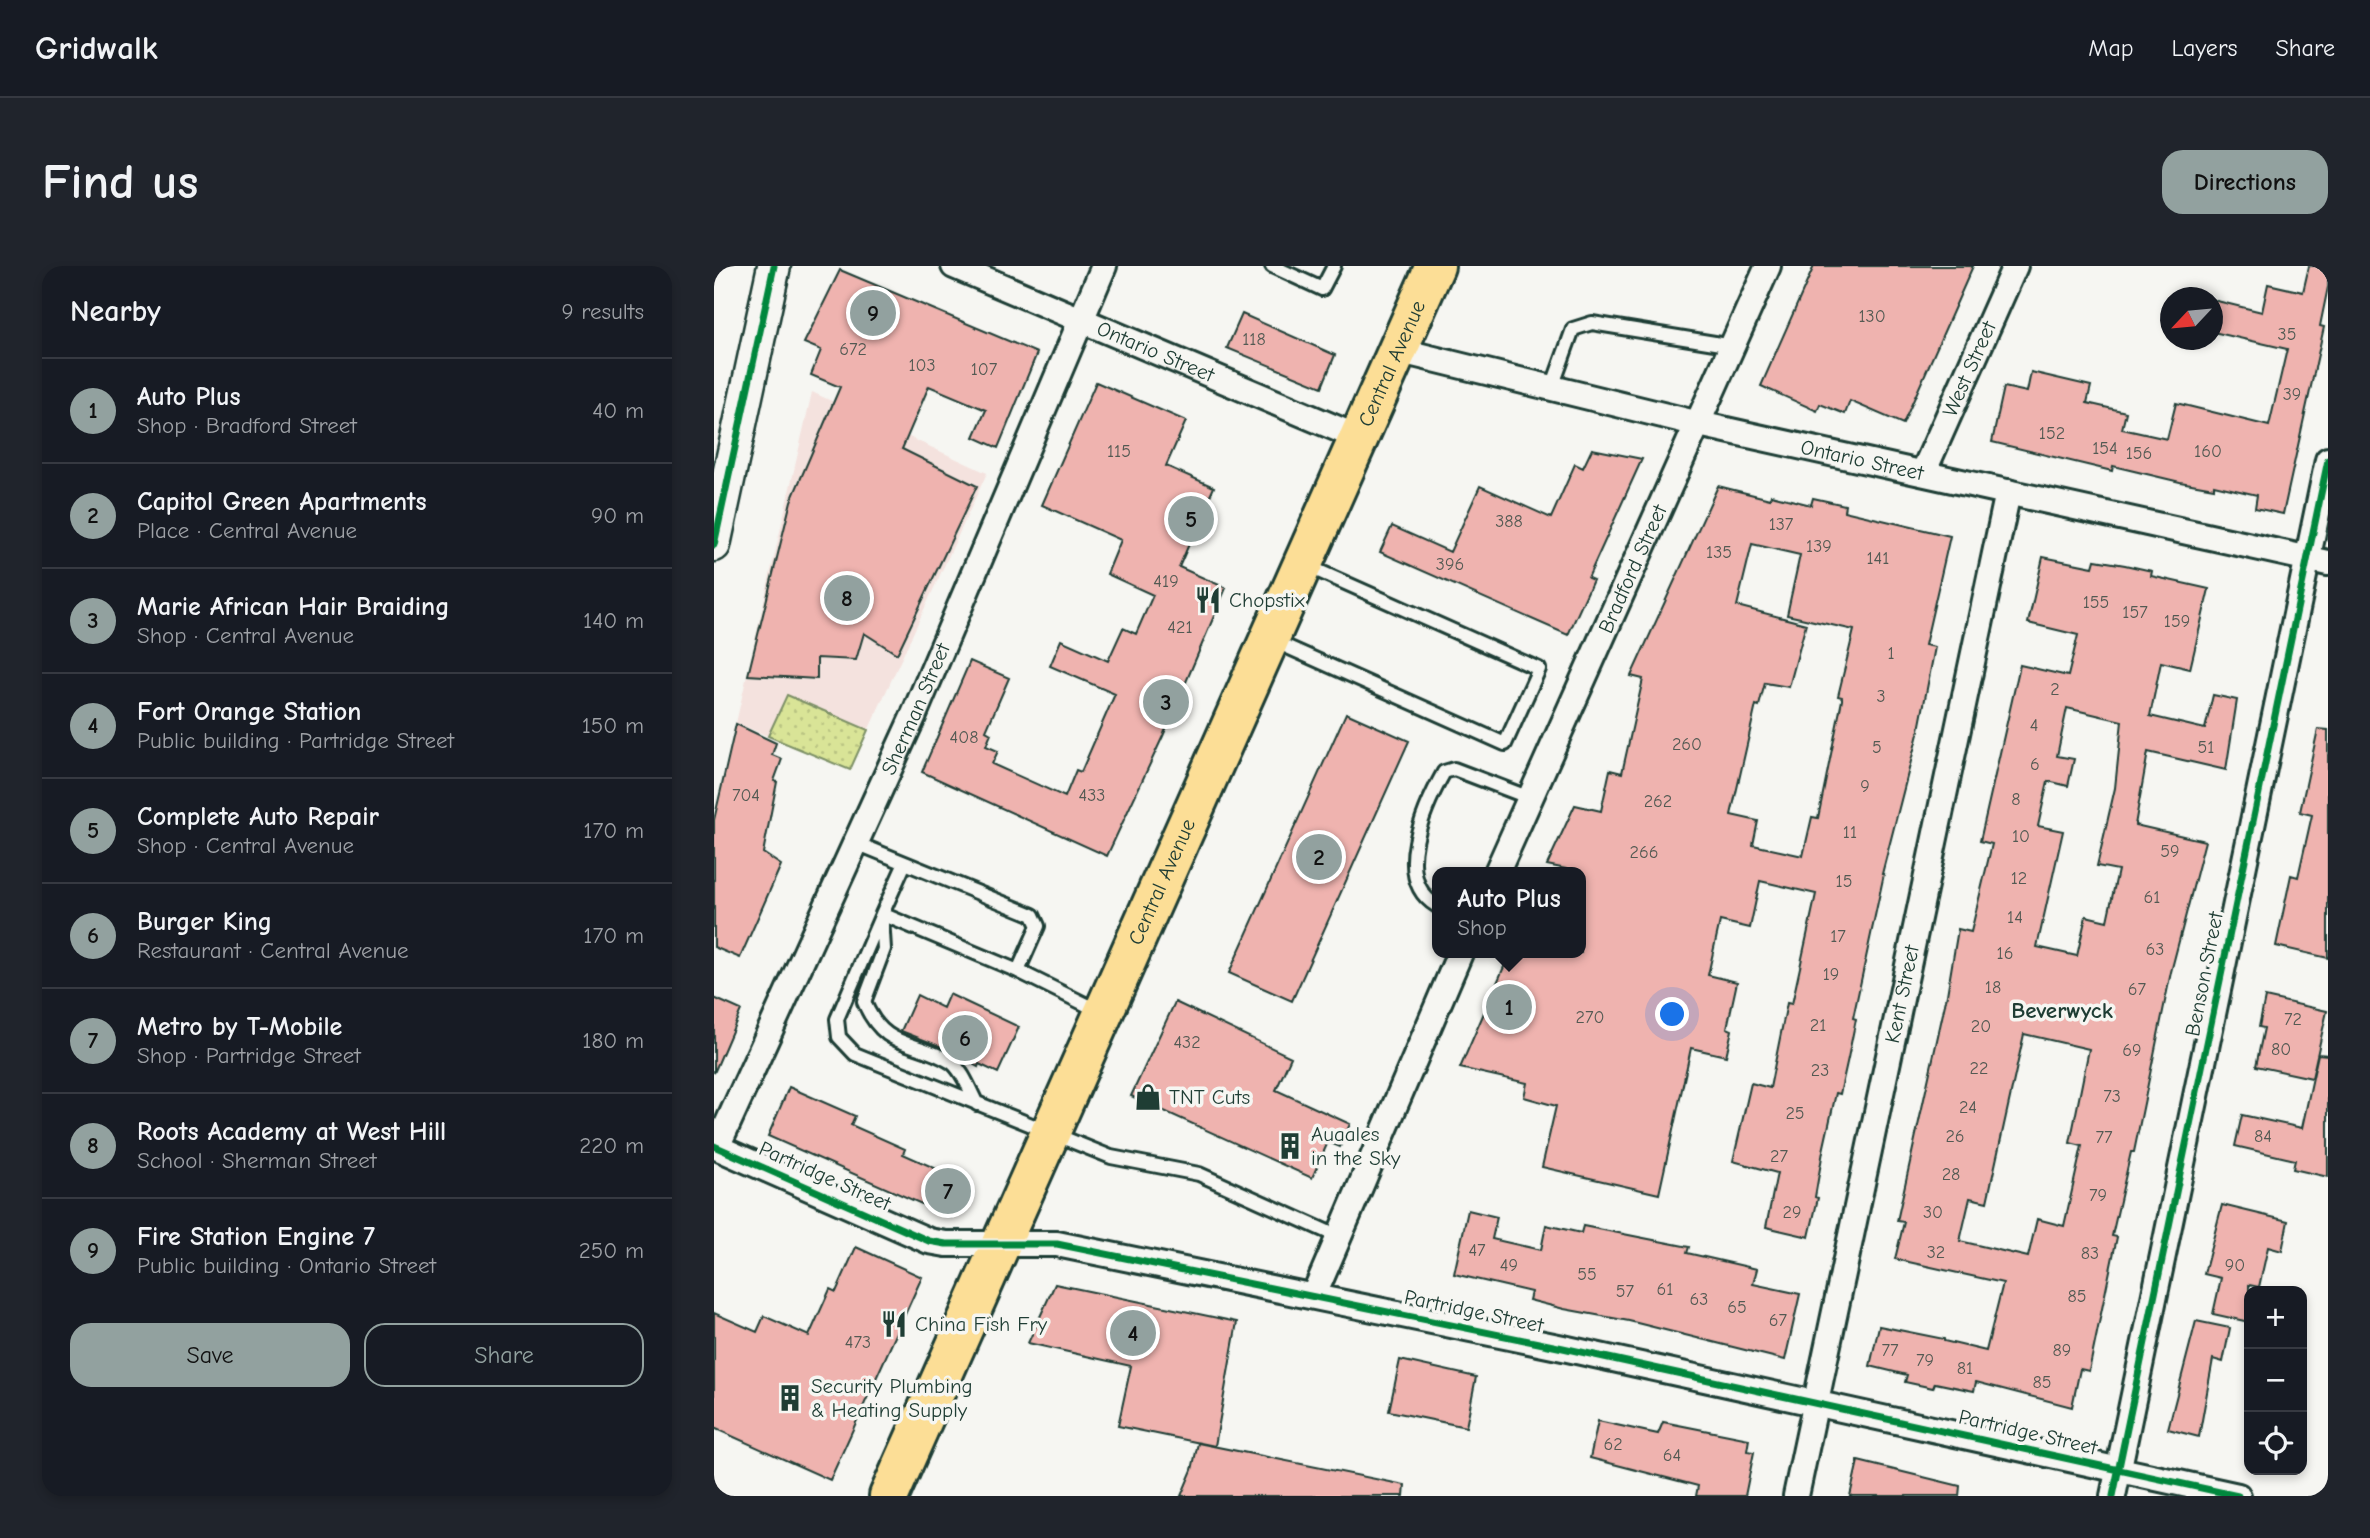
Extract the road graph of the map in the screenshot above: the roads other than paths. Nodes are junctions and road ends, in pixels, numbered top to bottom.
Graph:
1 (774, 266) edge
2 (954, 266) edge
3 (1104, 266) edge
4 (1272, 266) edge
5 (1334, 266) edge
6 (1435, 266) edge
7 (1768, 266) edge
8 (2015, 266) edge
9 (1081, 319) junction
10 (1733, 346) junction
11 (1398, 350) junction
12 (1551, 390) junction
13 (1699, 425) junction
14 (1357, 438) junction
15 (2328, 460) edge
16 (1923, 473) junction
17 (2008, 492) junction
18 (714, 545) edge
19 (2317, 562) edge
20 (1301, 564) junction
21 (1268, 638) junction
22 (1530, 798) junction
23 (856, 843) junction
24 (905, 863) junction
25 (1499, 867) edge
26 (1432, 902) edge
27 (882, 914) junction
28 (1458, 958) edge
29 (1018, 971) junction
30 (1102, 1012) junction
31 (977, 1104) junction
32 (1048, 1134) junction
33 (716, 1147) edge
34 (1339, 1237) junction
35 (1000, 1242) junction
36 (1314, 1295) junction
37 (1816, 1402) junction
38 (2119, 1470) junction
39 (889, 1496) edge
40 (1796, 1496) edge
41 (2113, 1496) edge
42 (2238, 1496) edge

1 - 18 street
2 - 9 street, Ontario Street
3 - 9 street, Sherman Street
4 - 5 lane
6 - 11 main road, Central Avenue
7 - 10 street, Bradford Street
8 - 16 street, West Street
9 - 14 street, Ontario Street
9 - 23 street, Sherman Street
10 - 12 lane
10 - 13 street, Bradford Street
11 - 12 street, Ontario Street
11 - 14 main road, Central Avenue
12 - 13 street, Ontario Street
13 - 16 street, Ontario Street
13 - 22 street, Bradford Street
14 - 20 main road, Central Avenue
15 - 19 street, Benson Street
16 - 17 street, Ontario Street
17 - 19 street, Ontario Street
17 - 37 street, Kent Street
19 - 38 street, Benson Street
20 - 21 main road, Central Avenue
20 - 21 lane
21 - 30 main road, Central Avenue
22 - 25 street, Bradford Street
22 - 26 lane
23 - 24 lane
23 - 33 street, Sherman Street
24 - 27 lane
24 - 29 lane
27 - 29 lane
27 - 31 lane
27 - 31 lane
28 - 34 street
29 - 30 lane
30 - 32 main road, Central Avenue
31 - 32 lane
32 - 34 lane
32 - 35 main road, Central Avenue
33 - 35 street, Partridge Street
34 - 36 street
35 - 36 street, Partridge Street
35 - 39 main road, Central Avenue
36 - 37 street, Partridge Street
37 - 38 street, Partridge Street
37 - 40 street, Kent Street
38 - 41 street, Benson Street
38 - 42 street, Partridge Street

